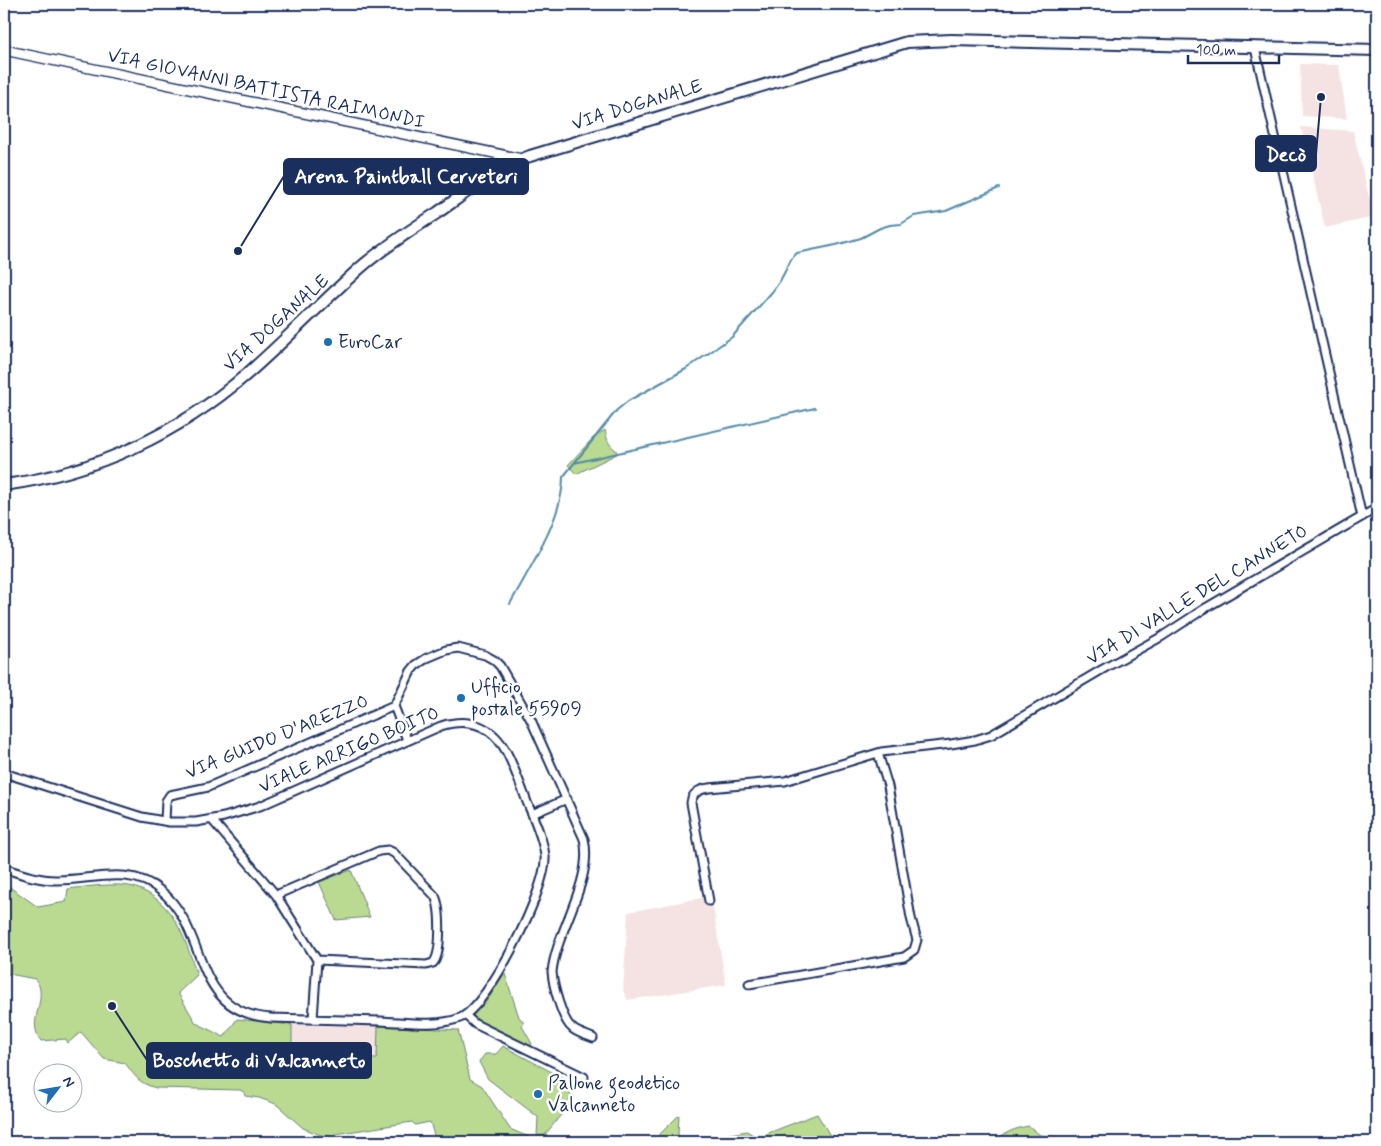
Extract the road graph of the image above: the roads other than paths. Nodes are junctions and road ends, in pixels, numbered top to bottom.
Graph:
1 (1255, 48) junction
2 (4, 50) edge
3 (1377, 50) edge
4 (522, 159) junction
5 (4, 485) edge
6 (1377, 508) edge
7 (1362, 517) junction
8 (394, 706) junction
9 (407, 740) junction
10 (878, 753) junction
11 (4, 773) edge
12 (567, 799) junction
13 (532, 814) junction
14 (212, 820) junction
15 (165, 821) junction
16 (4, 868) edge
17 (276, 895) junction
18 (709, 901) dead end
19 (317, 960) junction
20 (749, 984) dead end
21 (465, 1015) junction
22 (313, 1019) junction
23 (593, 1038) dead end
24 (584, 1077) dead end

1 - 3 main road, VIA DOGANALE
1 - 4 main road, VIA DOGANALE
1 - 7 street
2 - 4 street, VIA GIOVANNI BATTISTA RAIMONDI
4 - 5 main road, VIA DOGANALE
6 - 7 street, VIA DI VALLE DEL CANNETO
7 - 10 street, VIA DI VALLE DEL CANNETO
8 - 9 street, VIA GUIDO D'AREZZO
8 - 12 street, VIA GUIDO D'AREZZO
8 - 15 street, VIA GUIDO D'AREZZO
9 - 13 street, VIALE ARRIGO BOITO
9 - 14 street, VIALE ARRIGO BOITO
10 - 18 street, VIA DI VALLE DEL CANNETO
10 - 20 street
11 - 15 street, VIALE ARRIGO BOITO
12 - 13 street
12 - 23 street, VIA GUIDO D'AREZZO
13 - 21 street, VIALE ARRIGO BOITO
14 - 15 street, VIALE ARRIGO BOITO
14 - 17 street
16 - 22 street
17 - 19 street
17 - 19 street
19 - 22 street
21 - 22 street
21 - 24 street

